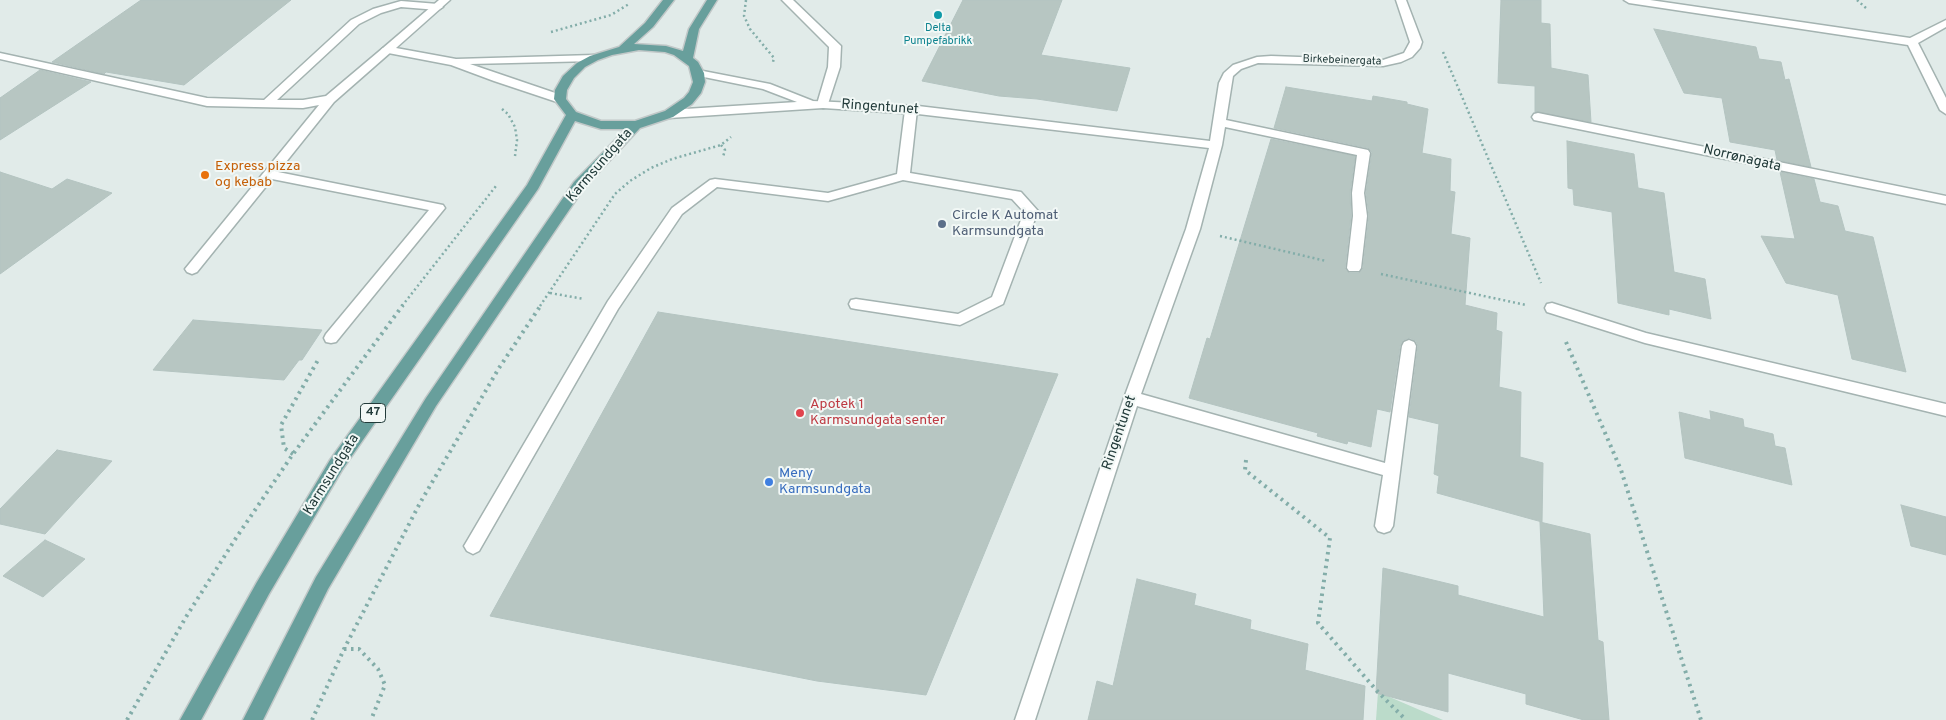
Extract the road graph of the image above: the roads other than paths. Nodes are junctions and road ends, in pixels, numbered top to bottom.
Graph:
1 (669, 0) edge
2 (712, 0) edge
3 (787, 0) edge
4 (1401, 0) edge
5 (1629, 0) edge
6 (441, 3) edge
7 (1946, 23) edge
8 (1912, 42) junction
9 (623, 49) junction
10 (387, 50) junction
11 (0, 56) edge
12 (594, 58) junction
13 (687, 58) junction
14 (454, 62) junction
15 (698, 73) junction
16 (1225, 84) joint
17 (330, 99) junction
18 (560, 99) junction
19 (818, 103) junction
20 (266, 104) junction
21 (910, 110) junction
22 (1946, 110) edge
23 (669, 114) junction
24 (572, 115) junction
25 (1538, 118) dead end
26 (1220, 122) junction
27 (636, 125) junction
28 (1216, 145) junction
29 (269, 174) junction
30 (903, 176) junction
31 (1946, 200) edge
32 (1354, 268) dead end
33 (192, 269) dead end
34 (856, 304) dead end
35 (1552, 308) road end
36 (331, 338) road end
37 (1409, 346) dead end
38 (1132, 398) junction
39 (1946, 410) edge
40 (1391, 471) junction
41 (1384, 526) dead end
42 (473, 546) dead end
43 (190, 720) edge
44 (253, 720) edge
45 (1025, 720) edge

1 - 9 main road
2 - 13 main road
3 - 19 street
4 - 16 street, Birkebeinergata
5 - 8 street
6 - 10 street
6 - 20 street
7 - 8 street
8 - 22 street
9 - 12 main road
9 - 13 main road
10 - 14 street
10 - 17 street
11 - 20 street
12 - 14 street
12 - 18 main road
13 - 15 main road
14 - 18 street
15 - 19 street, Ringentunet
15 - 23 main road
16 - 26 street, Ringentunet
17 - 20 street
17 - 29 street
18 - 24 main road
19 - 21 street, Ringentunet
19 - 23 street, Ringentunet
21 - 28 street, Ringentunet
21 - 30 street
23 - 27 main road
24 - 27 main road
24 - 43 main road, Karmsundgata / 47
25 - 31 street, Norrønagata
26 - 28 street, Ringentunet
26 - 32 street
27 - 44 main road, Karmsundgata
28 - 38 street, Ringentunet
29 - 33 street
29 - 36 street
30 - 34 street
30 - 42 street
35 - 39 street
37 - 40 street
38 - 40 street
38 - 45 street, Ringentunet
40 - 41 street

